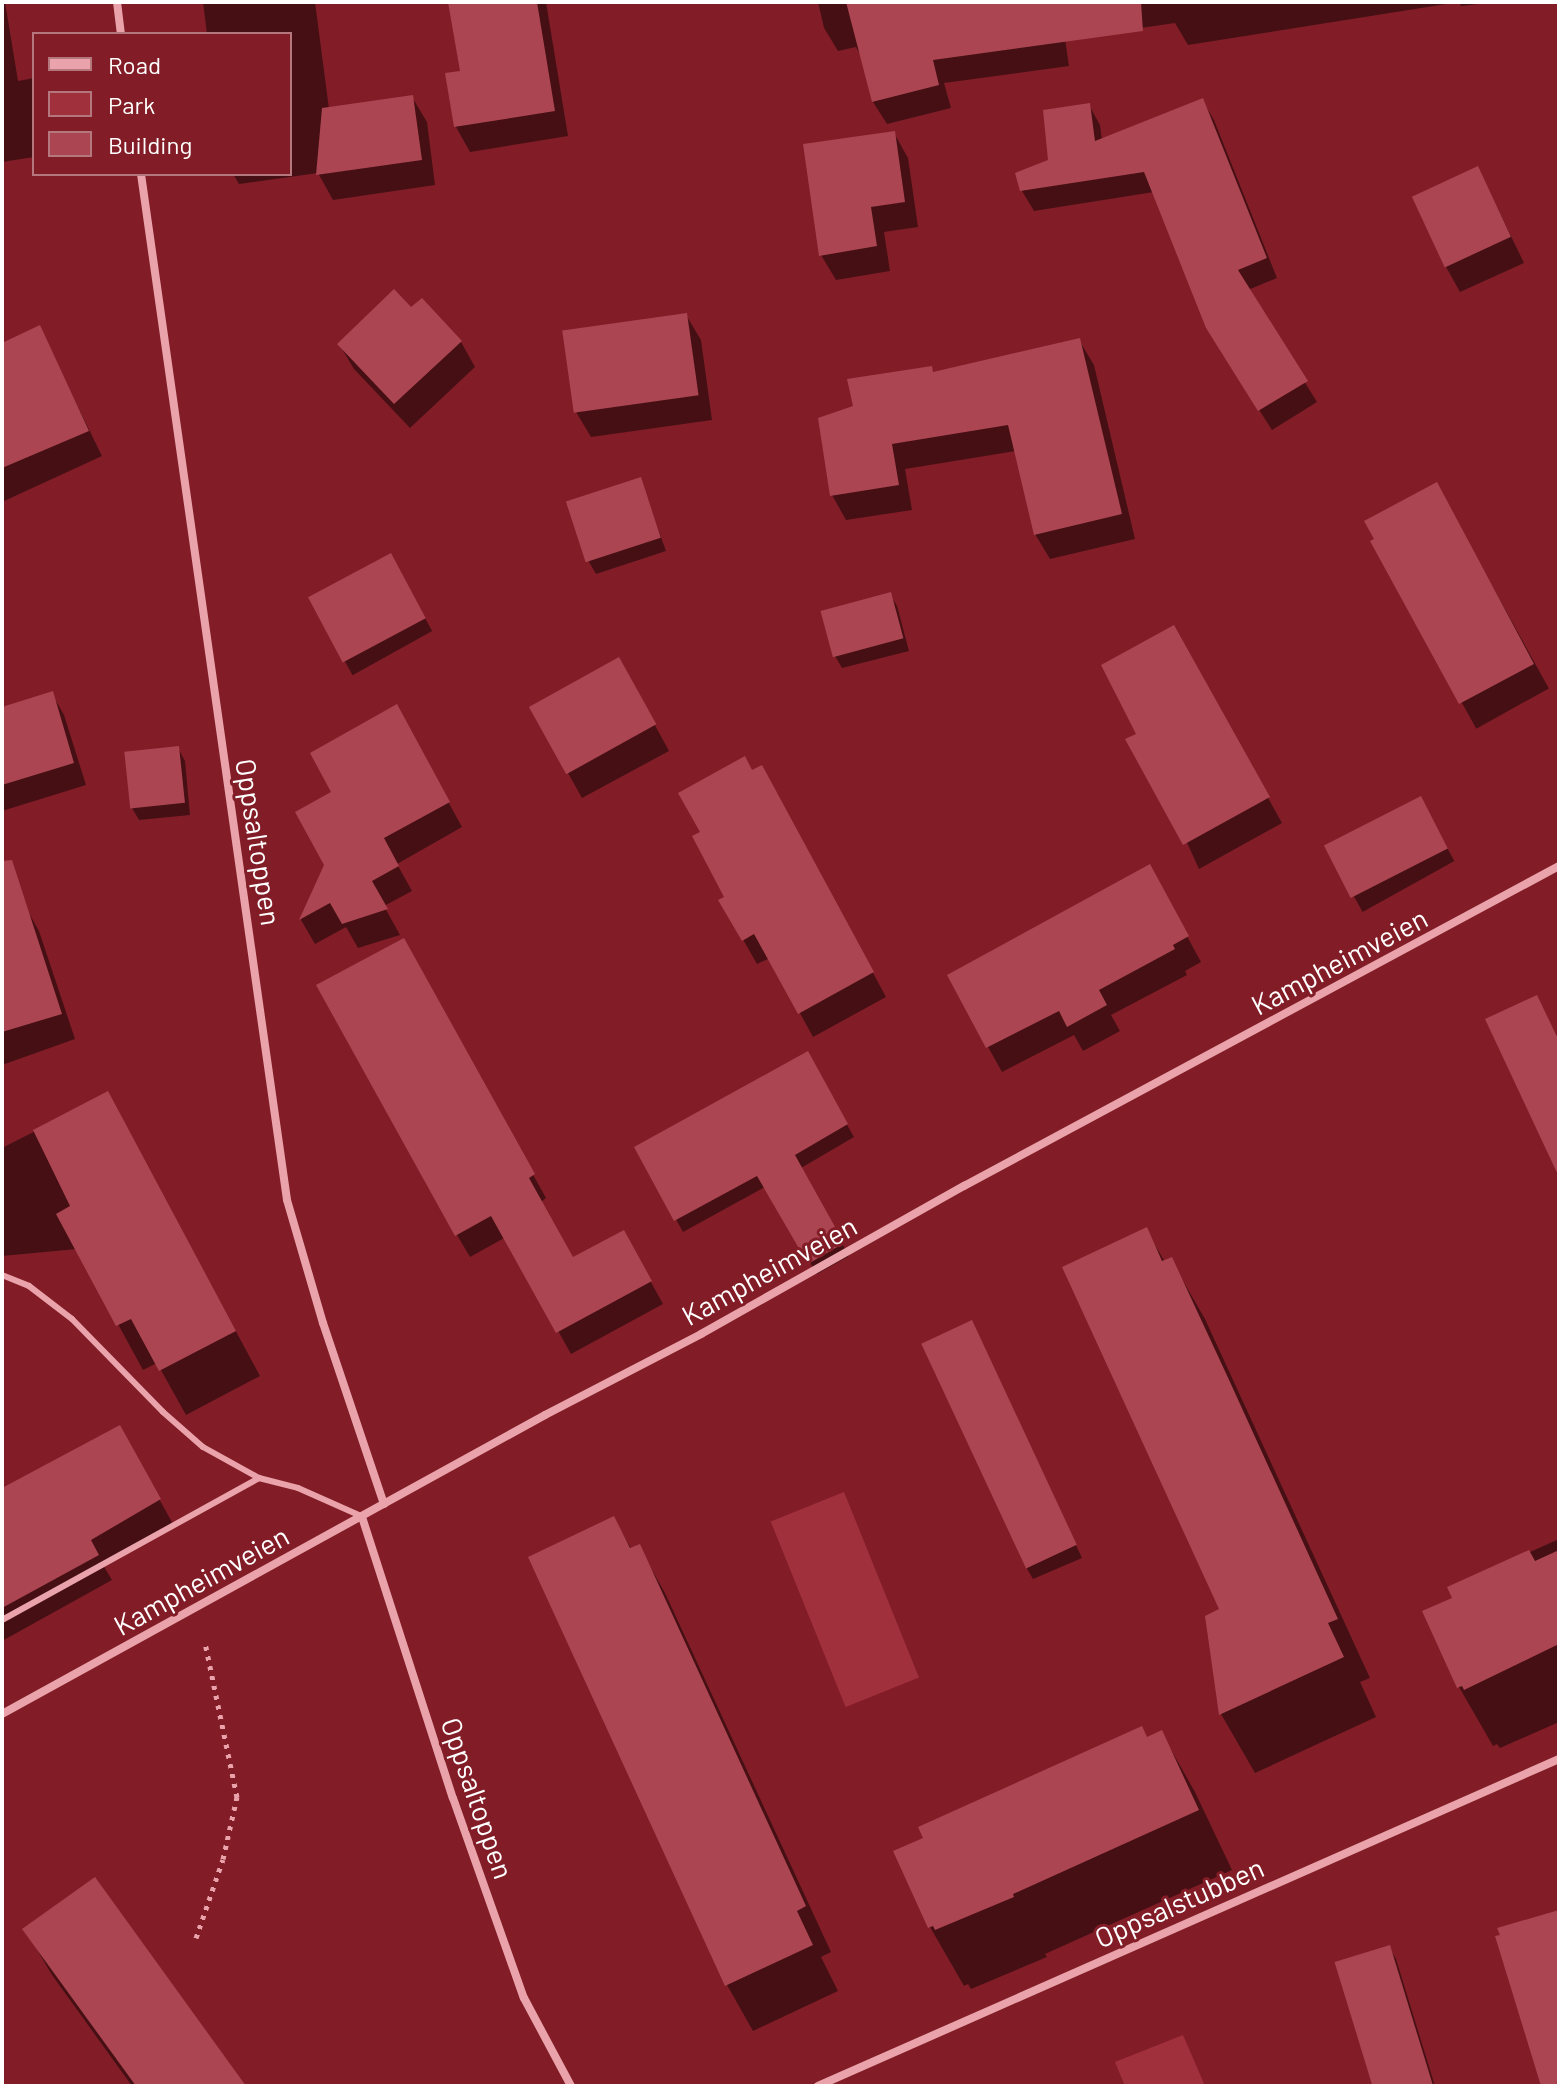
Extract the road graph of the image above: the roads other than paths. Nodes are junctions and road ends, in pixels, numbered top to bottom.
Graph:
1 (117, 2) edge
2 (121, 32) edge
3 (141, 176) edge
4 (1559, 866) edge
5 (2, 1275) edge
6 (259, 1478) junction
7 (384, 1504) junction
8 (362, 1517) junction
9 (2, 1620) edge
10 (2, 1714) edge
11 (1559, 1759) edge
12 (571, 2086) edge
13 (818, 2086) edge

1 - 2 street
3 - 7 street, Oppsaltoppen
4 - 7 street, Kampheimveien
5 - 6 lane
6 - 8 lane
6 - 9 lane
7 - 8 street, Kampheimveien
8 - 10 street, Kampheimveien
8 - 12 street, Oppsaltoppen
11 - 13 street, Oppsalstubben

